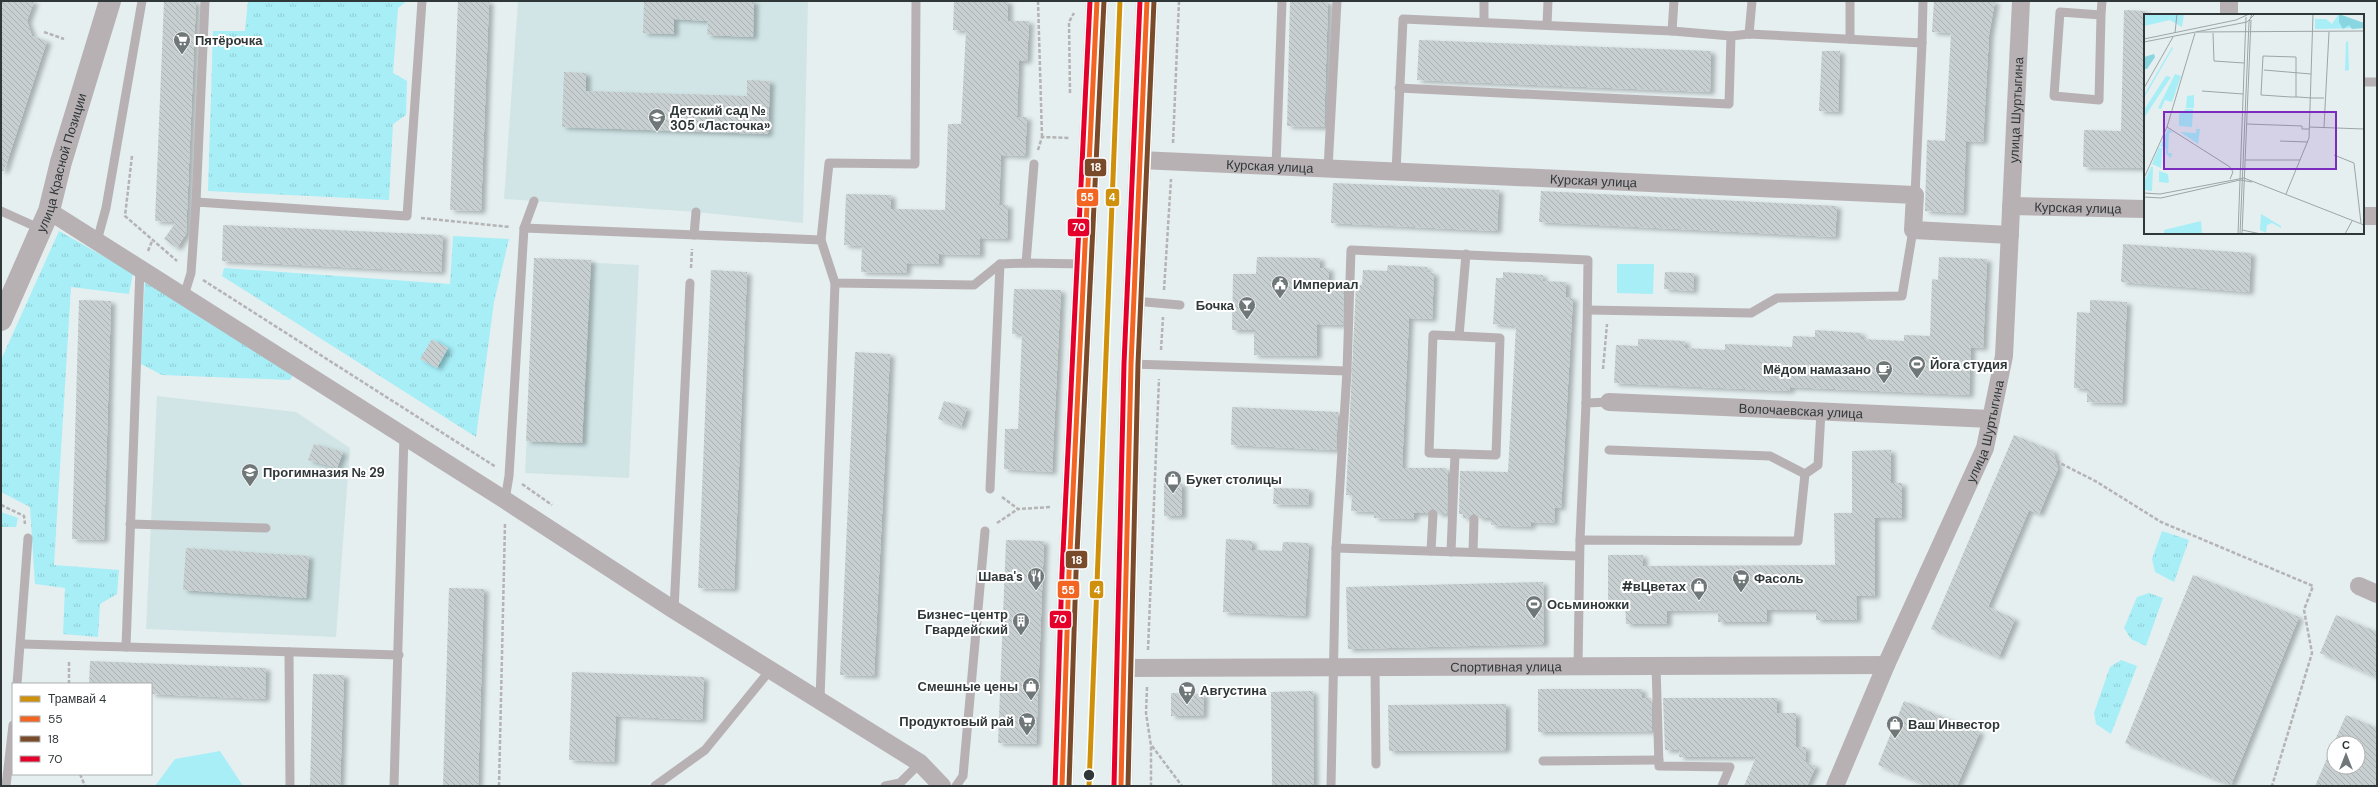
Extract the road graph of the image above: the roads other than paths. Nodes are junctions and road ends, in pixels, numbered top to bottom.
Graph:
1 (110, 1) edge
2 (142, 1) edge
3 (205, 1) edge
4 (422, 1) edge
5 (916, 1) edge
6 (1097, 1) edge
7 (1147, 1) edge
8 (1282, 1) edge
9 (1337, 1) edge
10 (1484, 1) edge
11 (1548, 1) edge
12 (1674, 1) edge
13 (1752, 1) edge
14 (1850, 1) edge
15 (1923, 1) edge
16 (2021, 1) edge
17 (2102, 1) edge
18 (2229, 1) edge
19 (2229, 14) edge
20 (2101, 15) junction
21 (1484, 22) junction
22 (1548, 24) junction
23 (1672, 31) junction
24 (1749, 34) junction
25 (1731, 36) junction
26 (1850, 39) junction
27 (1922, 43) junction
28 (2364, 82) edge
29 (2377, 82) edge
30 (1400, 88) junction
31 (1140, 160) junction
32 (1034, 164) road end
33 (1276, 167) junction
34 (1328, 169) junction
35 (1396, 172) junction
36 (1915, 195) junction
37 (534, 201) dead end
38 (196, 202) junction
39 (2011, 206) junction
40 (2144, 209) edge
41 (1, 211) edge
42 (696, 212) dead end
43 (2364, 216) edge
44 (2377, 216) edge
45 (46, 220) junction
46 (524, 228) junction
47 (1913, 230) junction
48 (694, 235) junction
49 (2010, 235) junction
50 (821, 240) junction
51 (97, 241) junction
52 (1466, 254) junction
53 (1026, 263) junction
54 (1000, 264) junction
55 (1084, 264) junction
56 (140, 268) junction
57 (690, 283) road end
58 (835, 283) junction
59 (184, 296) junction
60 (1134, 301) junction
61 (1180, 305) dead end
62 (1588, 310) junction
63 (1, 320) edge
64 (1459, 336) junction
65 (1131, 364) junction
66 (1347, 371) junction
67 (1609, 402) joint
68 (1586, 403) junction
69 (1821, 412) junction
70 (1991, 419) junction
71 (404, 435) junction
72 (1609, 450) dead end
73 (1455, 454) junction
74 (1805, 474) junction
75 (990, 489) road end
76 (505, 500) junction
77 (1433, 514) dead end
78 (1474, 519) dead end
79 (130, 524) junction
80 (266, 528) dead end
81 (985, 531) road end
82 (28, 538) road end
83 (1580, 540) junction
84 (1336, 548) junction
85 (1431, 551) junction
86 (1451, 552) junction
87 (1474, 552) junction
88 (1579, 556) junction
89 (2359, 586) dead end
90 (2377, 594) edge
91 (674, 610) junction
92 (22, 644) junction
93 (126, 647) junction
94 (290, 652) junction
95 (399, 655) junction
96 (1578, 665) junction
97 (1886, 665) junction
98 (1656, 666) junction
99 (1334, 667) junction
100 (1375, 667) junction
101 (1125, 668) junction
102 (771, 669) junction
103 (18, 683) edge
104 (820, 699) junction
105 (12, 734) edge
106 (1659, 760) junction
107 (1543, 761) dead end
108 (920, 763) junction
109 (1376, 764) dead end
110 (6, 786) edge
111 (290, 786) edge
112 (394, 786) edge
113 (655, 786) edge
114 (885, 786) edge
115 (942, 786) edge
116 (956, 786) edge
117 (1062, 786) edge
118 (1120, 786) edge
119 (1332, 786) edge
120 (1722, 786) edge
121 (1836, 786) edge

1 - 45 street, улица Красной Позиции
2 - 51 lane
3 - 38 lane
4 - 38 lane
5 - 50 lane
6 - 55 main road
7 - 31 main road
8 - 33 lane
9 - 34 lane
10 - 21 lane
11 - 22 lane
12 - 23 lane
13 - 24 lane
14 - 26 lane
15 - 27 lane
16 - 39 street, улица Шуртыгина
17 - 20 lane
18 - 19 street
20 - 20 lane
21 - 22 lane
21 - 30 lane
22 - 23 lane
23 - 25 lane
24 - 25 lane
24 - 26 lane
25 - 30 lane
26 - 27 lane
27 - 36 lane
28 - 29 lane
30 - 35 lane
31 - 33 street, Курская улица
31 - 60 main road
32 - 53 lane
33 - 34 street, Курская улица
34 - 35 street, Курская улица
35 - 36 street, Курская улица
36 - 47 street
37 - 46 lane
38 - 59 lane
39 - 40 street, Курская улица
39 - 49 street, улица Шуртыгина
41 - 45 lane
42 - 48 lane
43 - 44 street
45 - 51 street
45 - 63 street, улица Красной Позиции
46 - 48 lane
46 - 76 lane
47 - 49 street
47 - 62 lane
48 - 50 lane
49 - 70 street, улица Шуртыгина
50 - 58 lane
51 - 56 street
52 - 62 lane
52 - 64 lane
52 - 66 lane
53 - 54 lane
53 - 55 lane
54 - 58 lane
54 - 75 lane
55 - 117 main road
56 - 59 street
56 - 79 lane
57 - 91 lane
58 - 104 lane
59 - 71 street
60 - 61 lane
60 - 65 main road
62 - 68 lane
64 - 73 lane
64 - 73 lane
65 - 66 lane
65 - 101 main road
66 - 84 lane
67 - 68 lane
67 - 69 street, Волочаевская улица
68 - 83 lane
69 - 70 street, Волочаевская улица
69 - 74 lane
70 - 97 street, улица Шуртыгина
71 - 76 street
71 - 95 lane
72 - 74 lane
73 - 86 lane
74 - 83 lane
76 - 91 street
77 - 85 lane
78 - 87 lane
79 - 80 lane
79 - 93 lane
81 - 116 lane
82 - 92 lane
83 - 88 lane
84 - 85 lane
84 - 99 lane
85 - 86 lane
86 - 87 lane
87 - 88 lane
88 - 96 lane
89 - 90 street
91 - 102 street
92 - 93 lane
92 - 103 lane
93 - 94 lane
94 - 95 lane
94 - 111 lane
95 - 112 lane
96 - 98 street, Спортивная улица
96 - 100 street, Спортивная улица
97 - 98 street, Спортивная улица
97 - 121 street, улица Шуртыгина
98 - 106 lane
99 - 100 street, Спортивная улица
99 - 101 street, Спортивная улица
99 - 119 lane
100 - 109 lane
101 - 118 main road
102 - 104 street
102 - 113 lane
104 - 108 street
105 - 110 lane
106 - 107 lane
106 - 120 lane
108 - 114 lane
108 - 115 street

